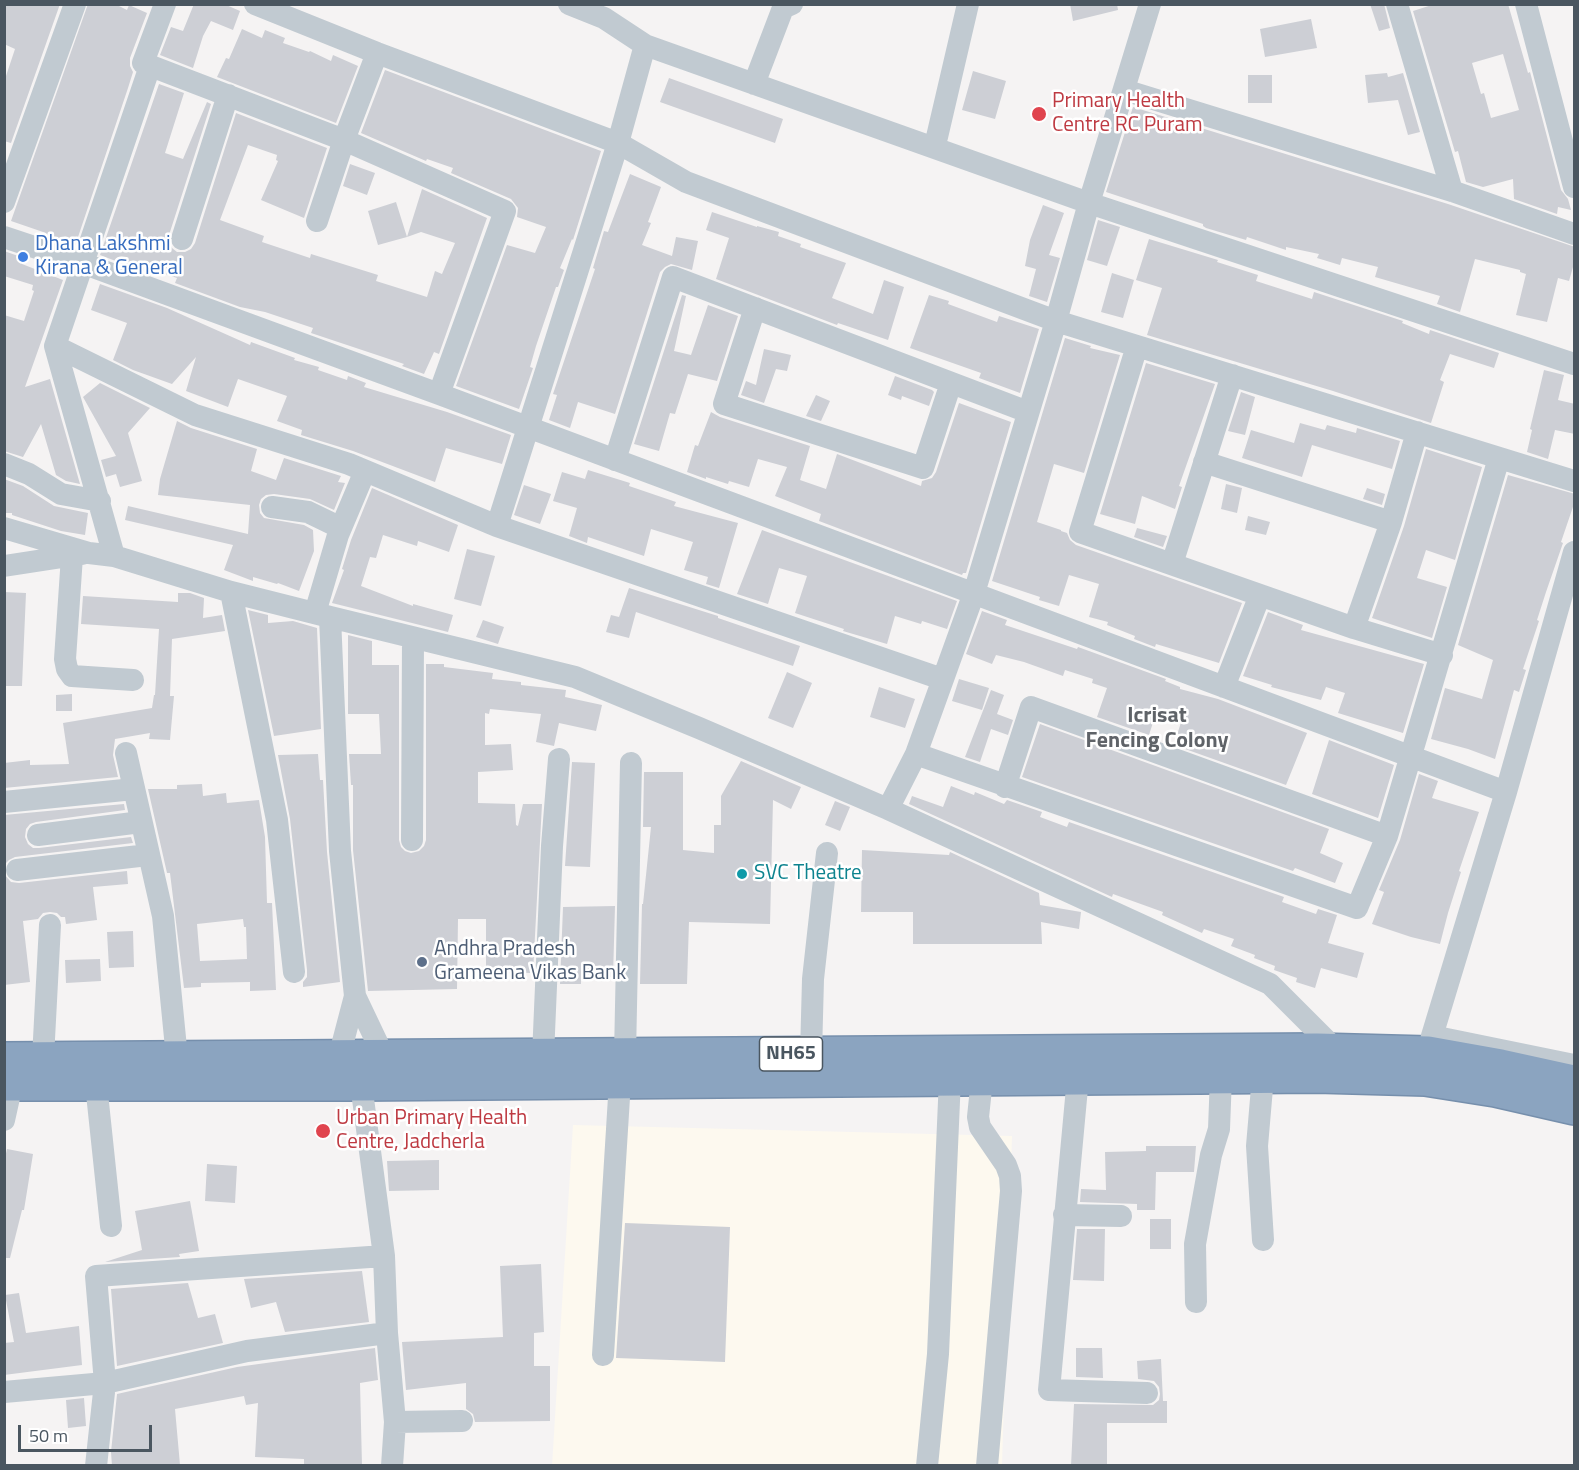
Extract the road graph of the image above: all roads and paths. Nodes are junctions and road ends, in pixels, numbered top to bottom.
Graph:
1 (75, 4) edge
2 (165, 4) edge
3 (255, 4) edge
4 (569, 4) edge
5 (792, 4) edge
6 (968, 4) edge
7 (1150, 4) edge
8 (1397, 4) edge
9 (1526, 4) edge
10 (606, 11) edge
11 (645, 45) junction
12 (377, 53) junction
13 (150, 66) junction
14 (754, 84) junction
15 (1124, 90) junction
16 (228, 95) junction
17 (344, 140) junction
18 (618, 143) junction
19 (933, 147) junction
20 (1575, 187) edge
21 (1452, 190) junction
22 (4, 202) edge
23 (1089, 203) junction
24 (317, 221) dead end
25 (1575, 234) edge
26 (4, 237) edge
27 (182, 239) dead end
28 (82, 262) junction
29 (755, 308) junction
30 (1056, 321) junction
31 (55, 346) junction
32 (1137, 346) junction
33 (1575, 364) edge
34 (1232, 375) junction
35 (951, 383) junction
36 (439, 394) junction
37 (1028, 412) junction
38 (529, 428) junction
39 (1417, 432) junction
40 (1499, 458) junction
41 (615, 460) junction
42 (1204, 462) junction
43 (4, 464) edge
44 (365, 471) junction
45 (1575, 481) edge
46 (100, 501) junction
47 (272, 507) dead end
48 (1391, 522) junction
49 (496, 526) junction
50 (4, 528) edge
51 (341, 528) junction
52 (1575, 552) edge
53 (81, 555) junction
54 (114, 556) junction
55 (1172, 564) junction
56 (4, 566) edge
57 (231, 591) junction
58 (974, 593) junction
59 (1260, 595) junction
60 (322, 615) junction
61 (1354, 628) junction
62 (413, 638) junction
63 (1442, 655) junction
64 (942, 679) junction
65 (133, 680) dead end
66 (1224, 687) junction
67 (126, 753) dead end
68 (916, 754) junction
69 (1412, 757) junction
70 (559, 759) dead end
71 (631, 763) dead end
72 (1005, 786) junction
73 (134, 789) junction
74 (1506, 792) junction
75 (4, 802) edge
76 (888, 809) junction
77 (141, 822) junction
78 (38, 835) dead end
79 (1387, 836) junction
80 (412, 840) dead end
81 (827, 853) dead end
82 (148, 855) junction
83 (17, 870) dead end
84 (50, 925) dead end
85 (294, 972) dead end
86 (355, 996) junction
87 (1337, 1051) junction
88 (811, 1054) junction
89 (543, 1056) junction
90 (1428, 1056) junction
91 (339, 1057) junction
92 (384, 1057) junction
93 (43, 1058) junction
94 (177, 1058) junction
95 (1575, 1065) edge
96 (860, 1066) junction
97 (622, 1068) junction
98 (7, 1076) edge
99 (1221, 1076) junction
100 (1078, 1077) junction
101 (1263, 1077) junction
102 (950, 1078) junction
103 (982, 1079) junction
104 (1575, 1082) edge
105 (96, 1084) junction
106 (361, 1084) junction
107 (1575, 1108) edge
108 (4, 1120) edge
109 (948, 1133) junction
110 (986, 1136) junction
111 (1064, 1215) junction
112 (1121, 1216) dead end
113 (111, 1226) dead end
114 (1263, 1240) dead end
115 (384, 1256) junction
116 (1196, 1302) dead end
117 (387, 1333) junction
118 (603, 1355) dead end
119 (105, 1383) junction
120 (4, 1392) edge
121 (1147, 1393) dead end
122 (462, 1421) dead end
123 (395, 1422) junction
124 (96, 1466) edge
125 (392, 1466) edge
126 (927, 1466) edge
127 (987, 1466) edge

1 - 22 street
2 - 13 street
3 - 12 street
4 - 10 street
5 - 14 street
6 - 19 street
7 - 15 street
8 - 21 street
9 - 20 street
10 - 11 street
11 - 14 street
11 - 18 street
12 - 17 street
12 - 18 street
13 - 16 street
13 - 28 street
14 - 19 street
15 - 21 street
15 - 23 street
16 - 17 street
16 - 27 street
17 - 24 street
17 - 36 street
18 - 30 street
18 - 38 street
19 - 23 street
21 - 25 street
23 - 30 street
23 - 33 street
26 - 28 street
28 - 31 street
28 - 36 street
29 - 35 street
29 - 35 street
29 - 41 street
30 - 32 street
30 - 37 street
31 - 44 street
31 - 46 street
32 - 34 street
32 - 55 street
34 - 39 street
34 - 42 street
35 - 37 street
36 - 38 street
37 - 58 street
38 - 41 street
38 - 49 street
39 - 40 street
39 - 48 street
40 - 45 street
40 - 63 street
41 - 58 street
42 - 48 street
42 - 55 street
43 - 46 street
44 - 49 street
44 - 51 street
46 - 54 street
47 - 51 street
48 - 61 street
49 - 64 street
50 - 53 street
51 - 60 street
52 - 74 street
53 - 54 street
53 - 56 street
53 - 65 street
54 - 57 street
55 - 59 street
57 - 60 street
57 - 85 street
58 - 64 street
58 - 66 street
59 - 61 street
59 - 66 street
60 - 62 street
60 - 86 street
61 - 63 street
62 - 76 street
62 - 80 street
63 - 69 street
64 - 68 street
66 - 69 street
67 - 73 street
68 - 72 street
68 - 76 street
69 - 74 street
69 - 79 street
70 - 89 street
71 - 97 street
72 - 79 street
72 - 79 street
73 - 75 street
73 - 77 street
74 - 90 street
76 - 87 street
77 - 78 street
77 - 82 street
81 - 88 street
82 - 83 street
82 - 94 street
84 - 93 street
86 - 91 street
86 - 92 street
87 - 90 highway, NH65
87 - 96 highway, NH65
88 - 96 highway, NH65
88 - 97 highway, NH65
89 - 92 highway, NH65
89 - 97 highway, NH65
90 - 95 street
90 - 101 highway, NH65
90 - 104 highway, NH65
90 - 107 highway, NH65
91 - 92 highway, NH65
91 - 94 highway, NH65
93 - 94 highway, NH65
93 - 98 highway, NH65
96 - 97 highway, NH65
96 - 102 highway, NH65
97 - 106 highway, NH65
97 - 118 street
98 - 105 highway, NH65
98 - 108 street
99 - 100 highway, NH65
99 - 101 highway, NH65
99 - 116 street
100 - 103 highway, NH65
100 - 111 street
101 - 114 street
102 - 103 highway, NH65
102 - 109 street
103 - 110 street
105 - 106 highway, NH65
105 - 113 street
106 - 115 street
109 - 110 street
109 - 126 street
110 - 127 street
111 - 112 street
111 - 121 street
115 - 117 street
115 - 119 street
117 - 119 street
117 - 123 street
119 - 120 street
119 - 124 street
122 - 123 street
123 - 125 street

